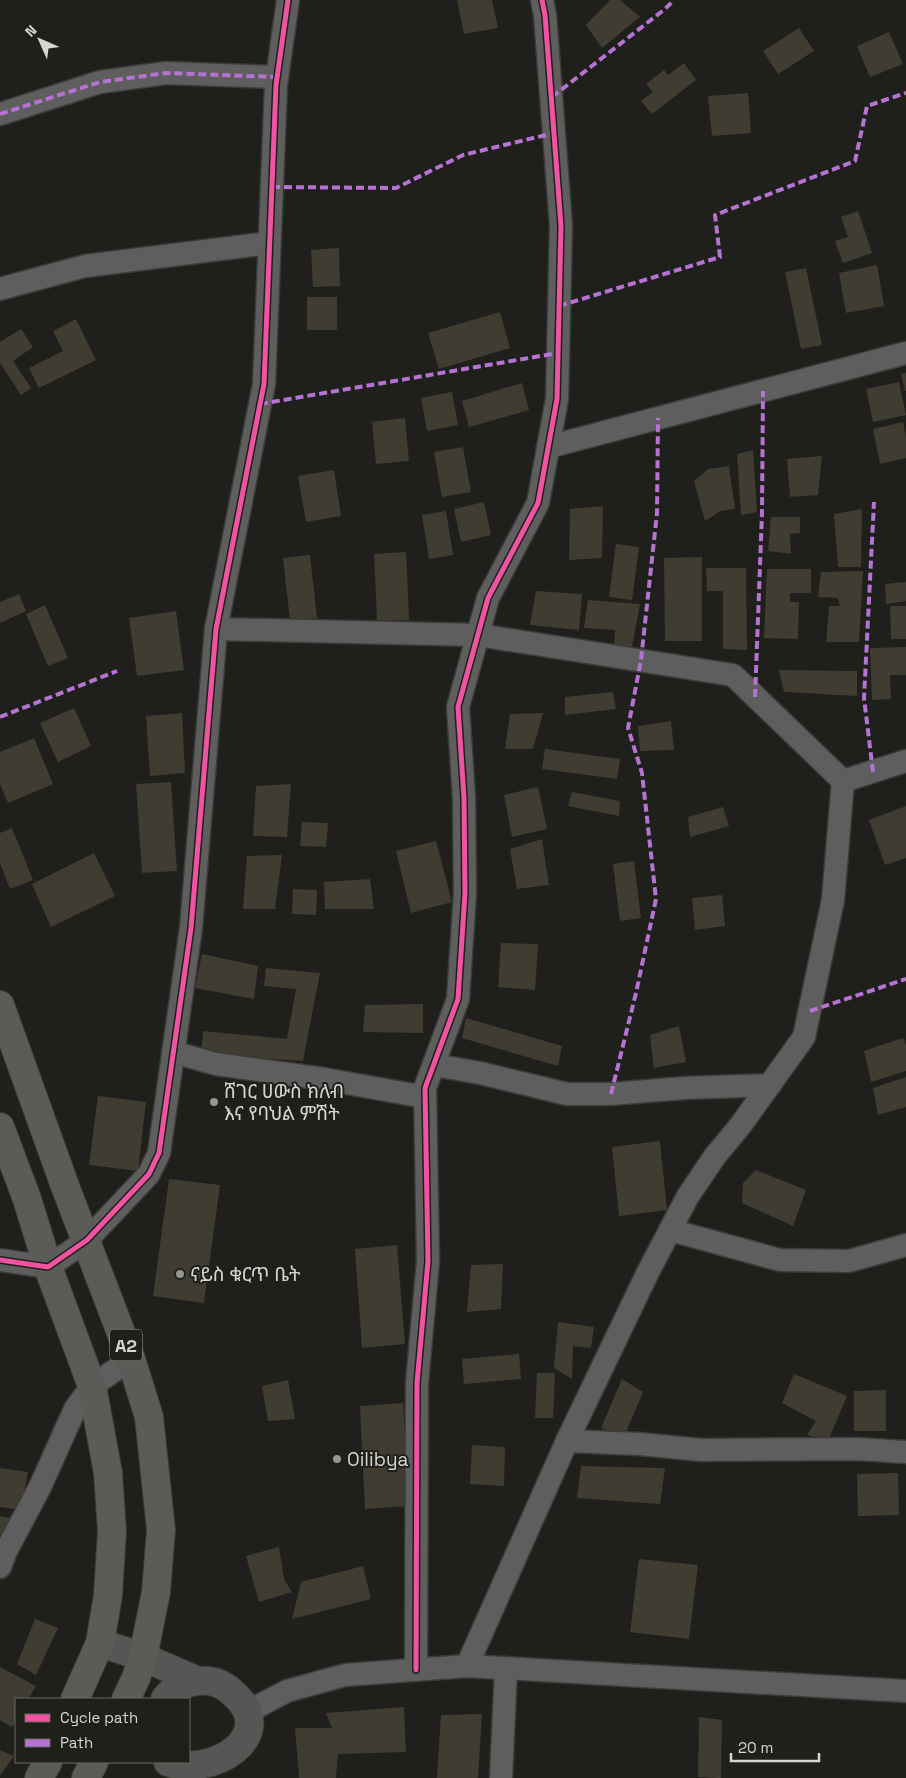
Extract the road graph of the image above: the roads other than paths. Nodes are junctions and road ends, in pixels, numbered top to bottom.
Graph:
1 (288, 0) edge
2 (542, 0) edge
3 (277, 77) junction
4 (0, 114) edge
5 (270, 242) junction
6 (0, 289) edge
7 (906, 353) edge
8 (548, 447) junction
9 (216, 629) junction
10 (478, 635) junction
11 (906, 761) edge
12 (843, 781) junction
13 (0, 1005) edge
14 (173, 1052) junction
15 (434, 1065) junction
16 (770, 1085) junction
17 (426, 1097) junction
18 (0, 1126) edge
19 (670, 1230) junction
20 (87, 1240) junction
21 (906, 1245) edge
22 (0, 1260) edge
23 (48, 1267) junction
24 (131, 1359) junction
25 (92, 1386) junction
26 (567, 1441) junction
27 (906, 1452) edge
28 (0, 1567) edge
29 (100, 1643) junction
30 (143, 1657) junction
31 (467, 1666) junction
32 (506, 1668) junction
33 (416, 1670) junction
34 (198, 1680) junction
35 (906, 1691) edge
36 (75, 1698) edge
37 (126, 1698) edge
38 (166, 1698) edge
39 (247, 1712) junction
40 (47, 1763) edge
41 (94, 1763) edge
42 (170, 1763) edge
43 (239, 1768) edge
44 (193, 1776) edge
45 (39, 1778) edge
46 (86, 1778) edge
47 (501, 1778) edge

1 - 3 street
2 - 8 street
3 - 4 street
3 - 5 street
5 - 6 street
5 - 9 street
7 - 8 street
8 - 10 street
9 - 10 street
9 - 14 street
10 - 12 street
10 - 15 street
11 - 12 street
12 - 16 street
13 - 20 highway, A2
14 - 17 street
14 - 20 street
15 - 16 street
15 - 17 street
16 - 19 street
17 - 33 street
18 - 23 highway, A2
19 - 21 street
19 - 26 street
20 - 23 street
20 - 24 highway, A2
22 - 23 street
23 - 25 highway, A2
24 - 25 street
24 - 30 highway, A2
25 - 28 street
25 - 29 highway, A2
26 - 27 street
26 - 31 street
29 - 30 street
29 - 36 highway, A2
30 - 34 street
30 - 37 highway, A2
31 - 32 street
31 - 33 street
32 - 35 street
32 - 47 street
33 - 39 street
34 - 38 street
34 - 39 street
39 - 43 street
40 - 45 highway
41 - 46 highway
42 - 44 street
43 - 44 street

